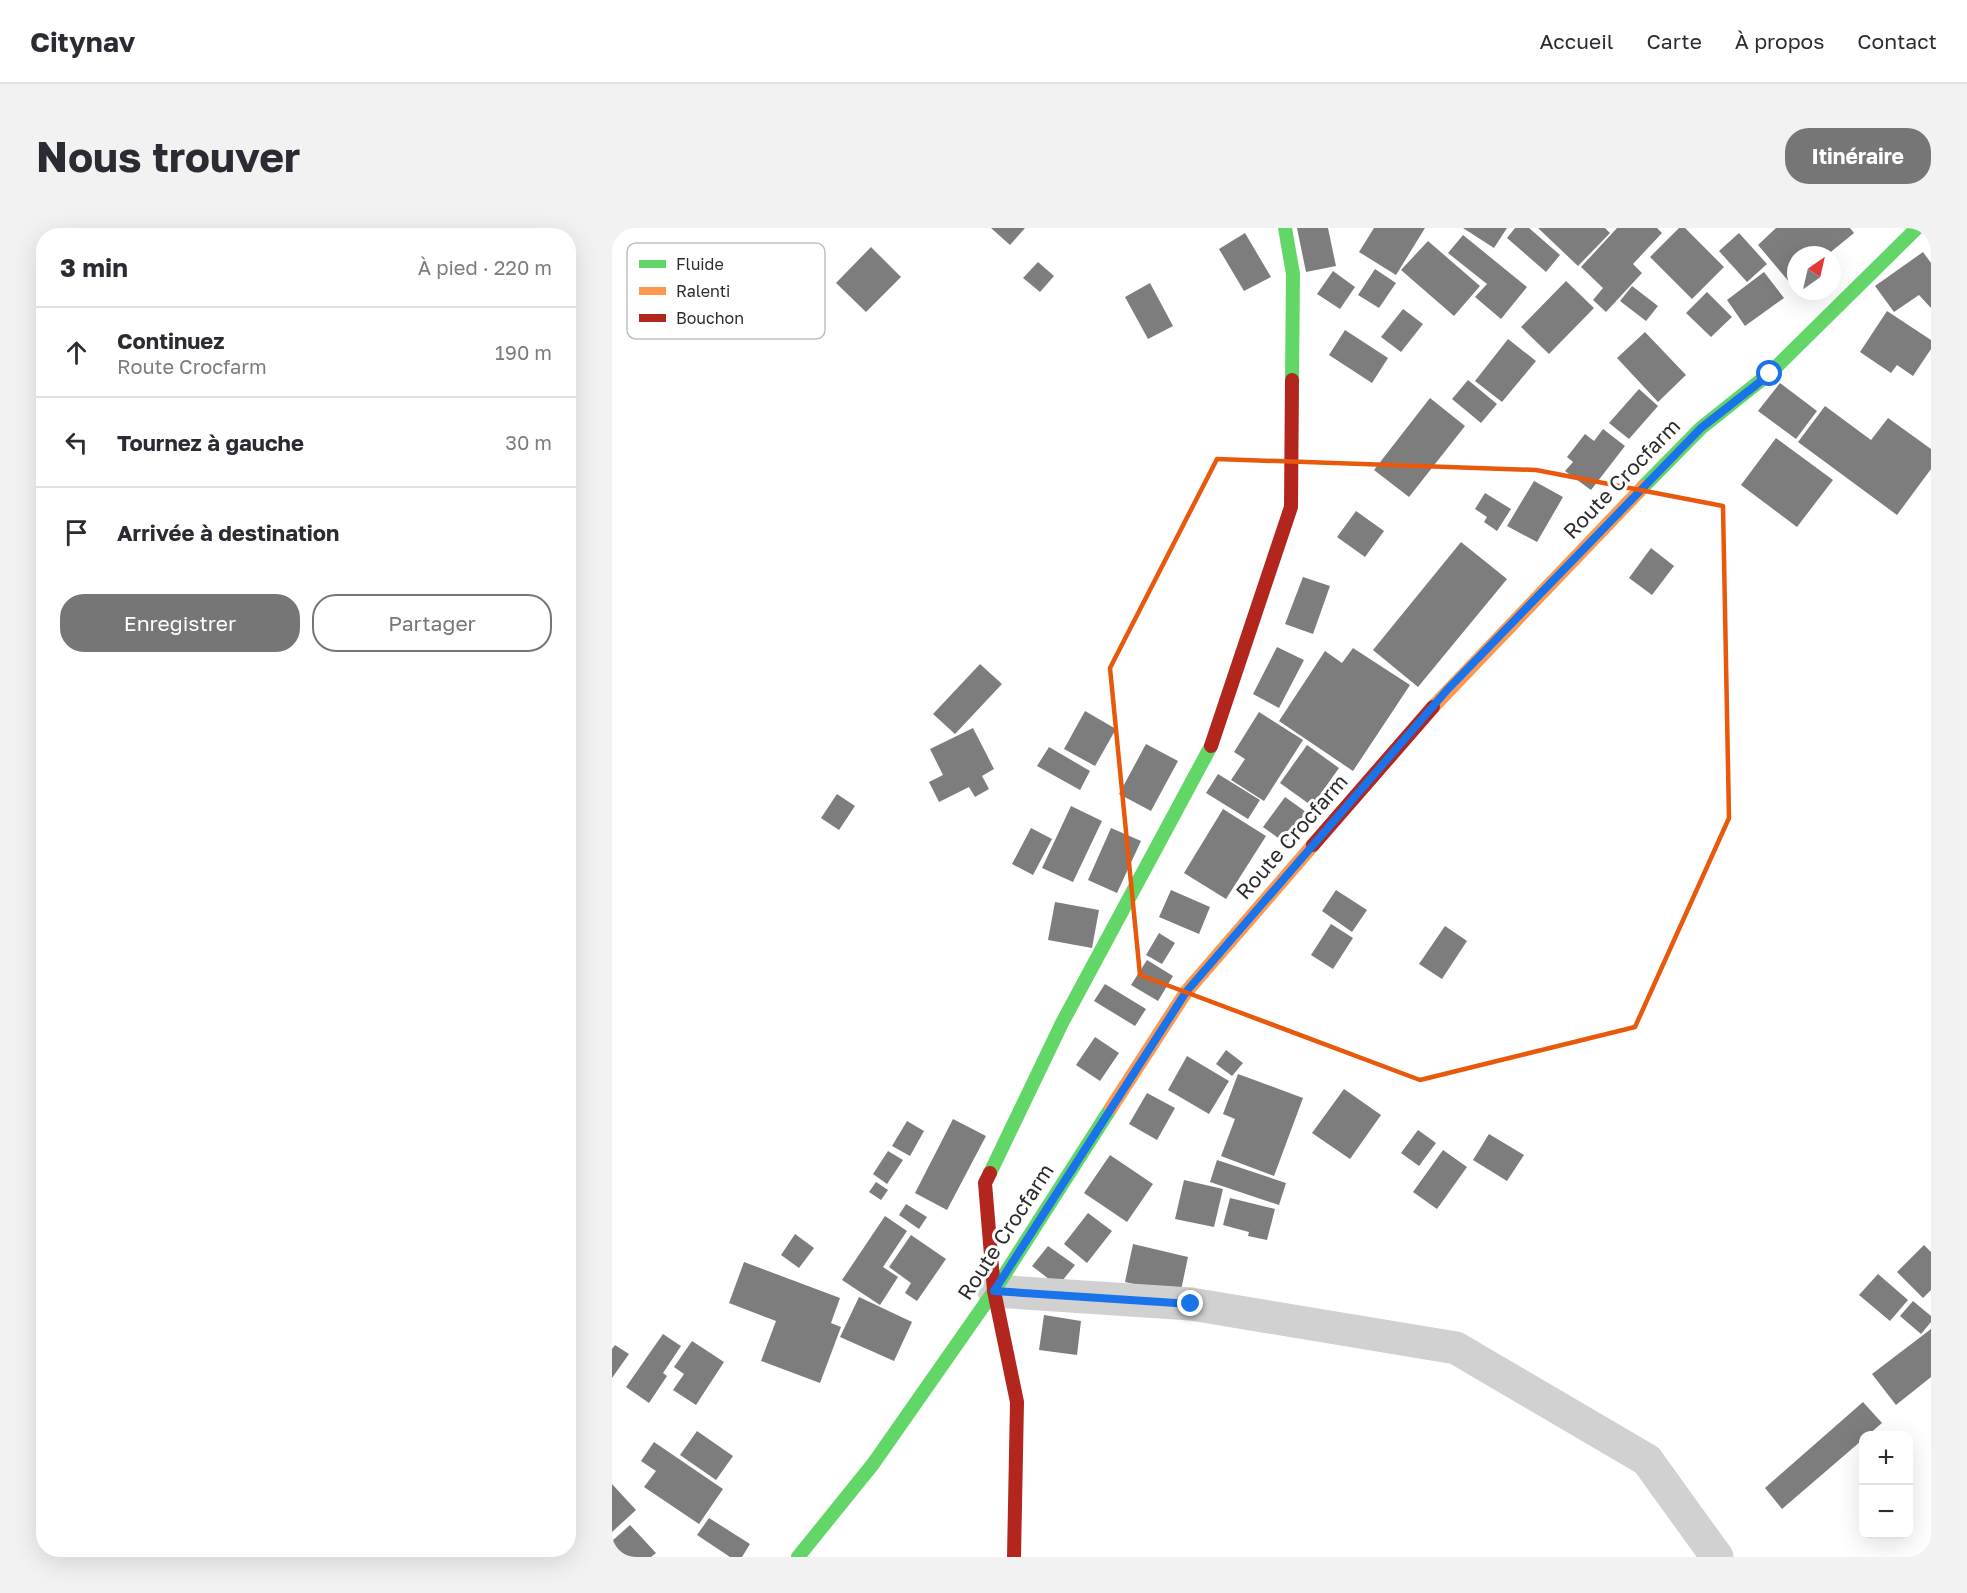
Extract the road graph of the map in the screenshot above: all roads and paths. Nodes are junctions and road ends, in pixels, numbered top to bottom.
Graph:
1 (1285, 228) edge
2 (1917, 228) edge
3 (994, 1291) junction
4 (798, 1557) edge
5 (1014, 1557) edge
6 (1717, 1557) edge

1 - 3 street
2 - 3 street, Route Crocfarm
3 - 4 street, Route Crocfarm
3 - 5 street
3 - 6 street

